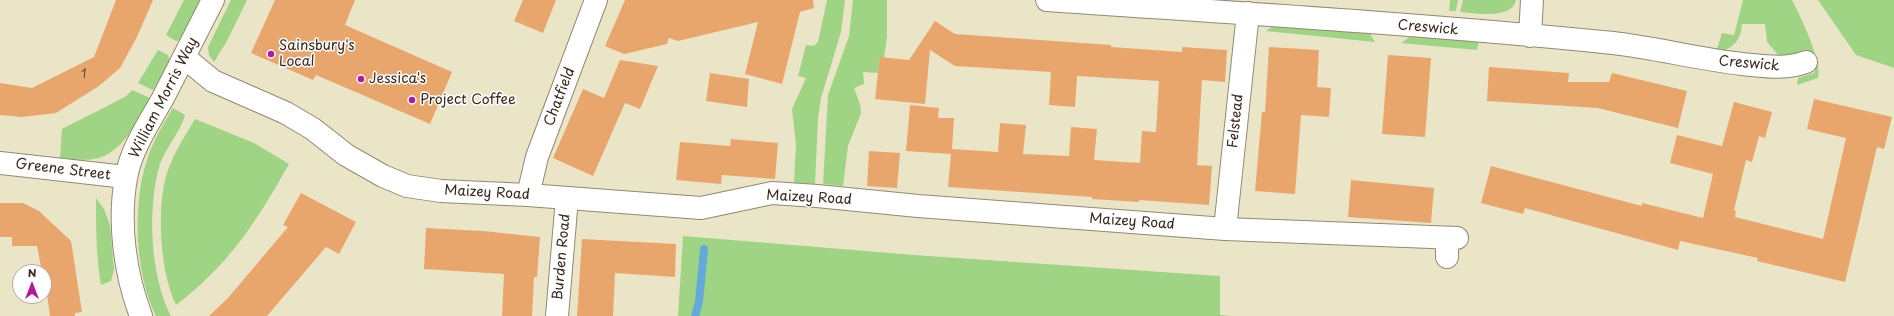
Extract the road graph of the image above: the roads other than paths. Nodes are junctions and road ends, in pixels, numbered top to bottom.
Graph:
1 (213, 0) edge
2 (596, 0) edge
3 (1047, 0) edge
4 (1532, 0) edge
5 (1196, 5) edge
6 (1248, 13) junction
7 (1530, 36) junction
8 (184, 57) junction
9 (1806, 62) dead end
10 (0, 163) edge
11 (126, 178) junction
12 (528, 195) junction
13 (567, 198) junction
14 (1225, 229) junction
15 (1450, 244) dead end
16 (141, 316) edge
17 (557, 316) edge

1 - 8 street, William Morris Way
2 - 12 street, Chatfield
3 - 5 street, Creswick
4 - 7 street
5 - 6 street, Creswick
6 - 7 street, Creswick
6 - 14 street, Felstead
7 - 9 street, Creswick
8 - 11 street, William Morris Way
8 - 12 street, Maizey Road
10 - 11 street, Greene Street
11 - 16 street, William Morris Way
12 - 13 street, Maizey Road
13 - 14 street, Maizey Road
13 - 17 street, Burden Road
14 - 15 street, Maizey Road

